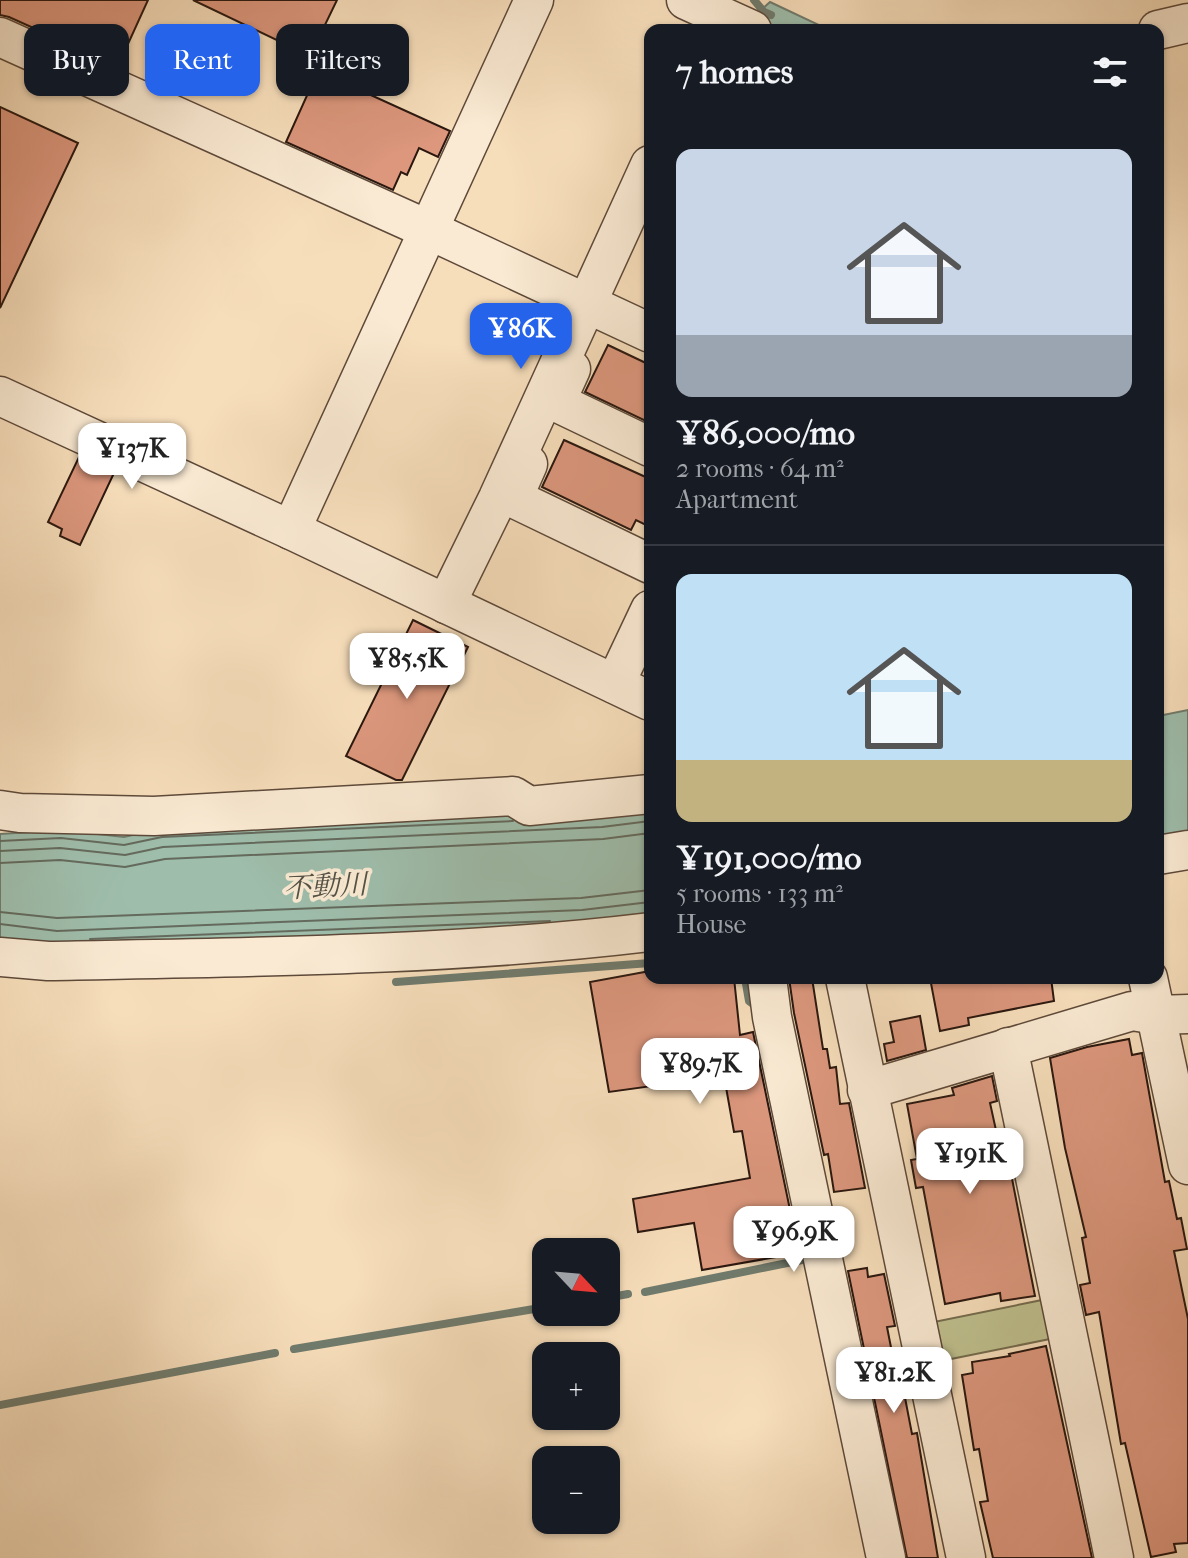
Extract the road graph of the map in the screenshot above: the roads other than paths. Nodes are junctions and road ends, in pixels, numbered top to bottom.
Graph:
1 (534, 0) edge
2 (686, 0) edge
3 (1188, 23) edge
4 (739, 24) edge
5 (1164, 29) edge
6 (0, 37) edge
7 (644, 180) edge
8 (429, 230) junction
9 (592, 306) junction
10 (644, 330) edge
11 (0, 396) edge
12 (556, 402) junction
13 (644, 444) edge
14 (291, 530) junction
15 (644, 561) edge
16 (446, 604) junction
17 (644, 623) edge
18 (615, 684) junction
19 (644, 698) edge
20 (644, 795) edge
21 (0, 810) edge
22 (1188, 850) edge
23 (1164, 854) edge
24 (644, 933) edge
25 (0, 957) edge
26 (768, 984) edge
27 (846, 984) edge
28 (1152, 984) edge
29 (1173, 1014) edge
30 (1008, 1047) junction
31 (867, 1090) junction
32 (1188, 1165) edge
33 (886, 1558) edge
34 (966, 1558) edge
35 (1114, 1558) edge

1 - 8 street
2 - 4 street
3 - 5 street
6 - 8 street
7 - 9 street
8 - 9 street
8 - 14 street
9 - 10 street
9 - 12 street
9 - 16 street
11 - 14 street
12 - 13 street
12 - 15 street
14 - 16 street
16 - 18 street
17 - 18 street
18 - 19 street
20 - 21 street
22 - 23 street
24 - 25 street
26 - 33 street
27 - 31 street
28 - 29 street
29 - 30 street
29 - 32 street
30 - 31 street
30 - 35 street
31 - 34 street

